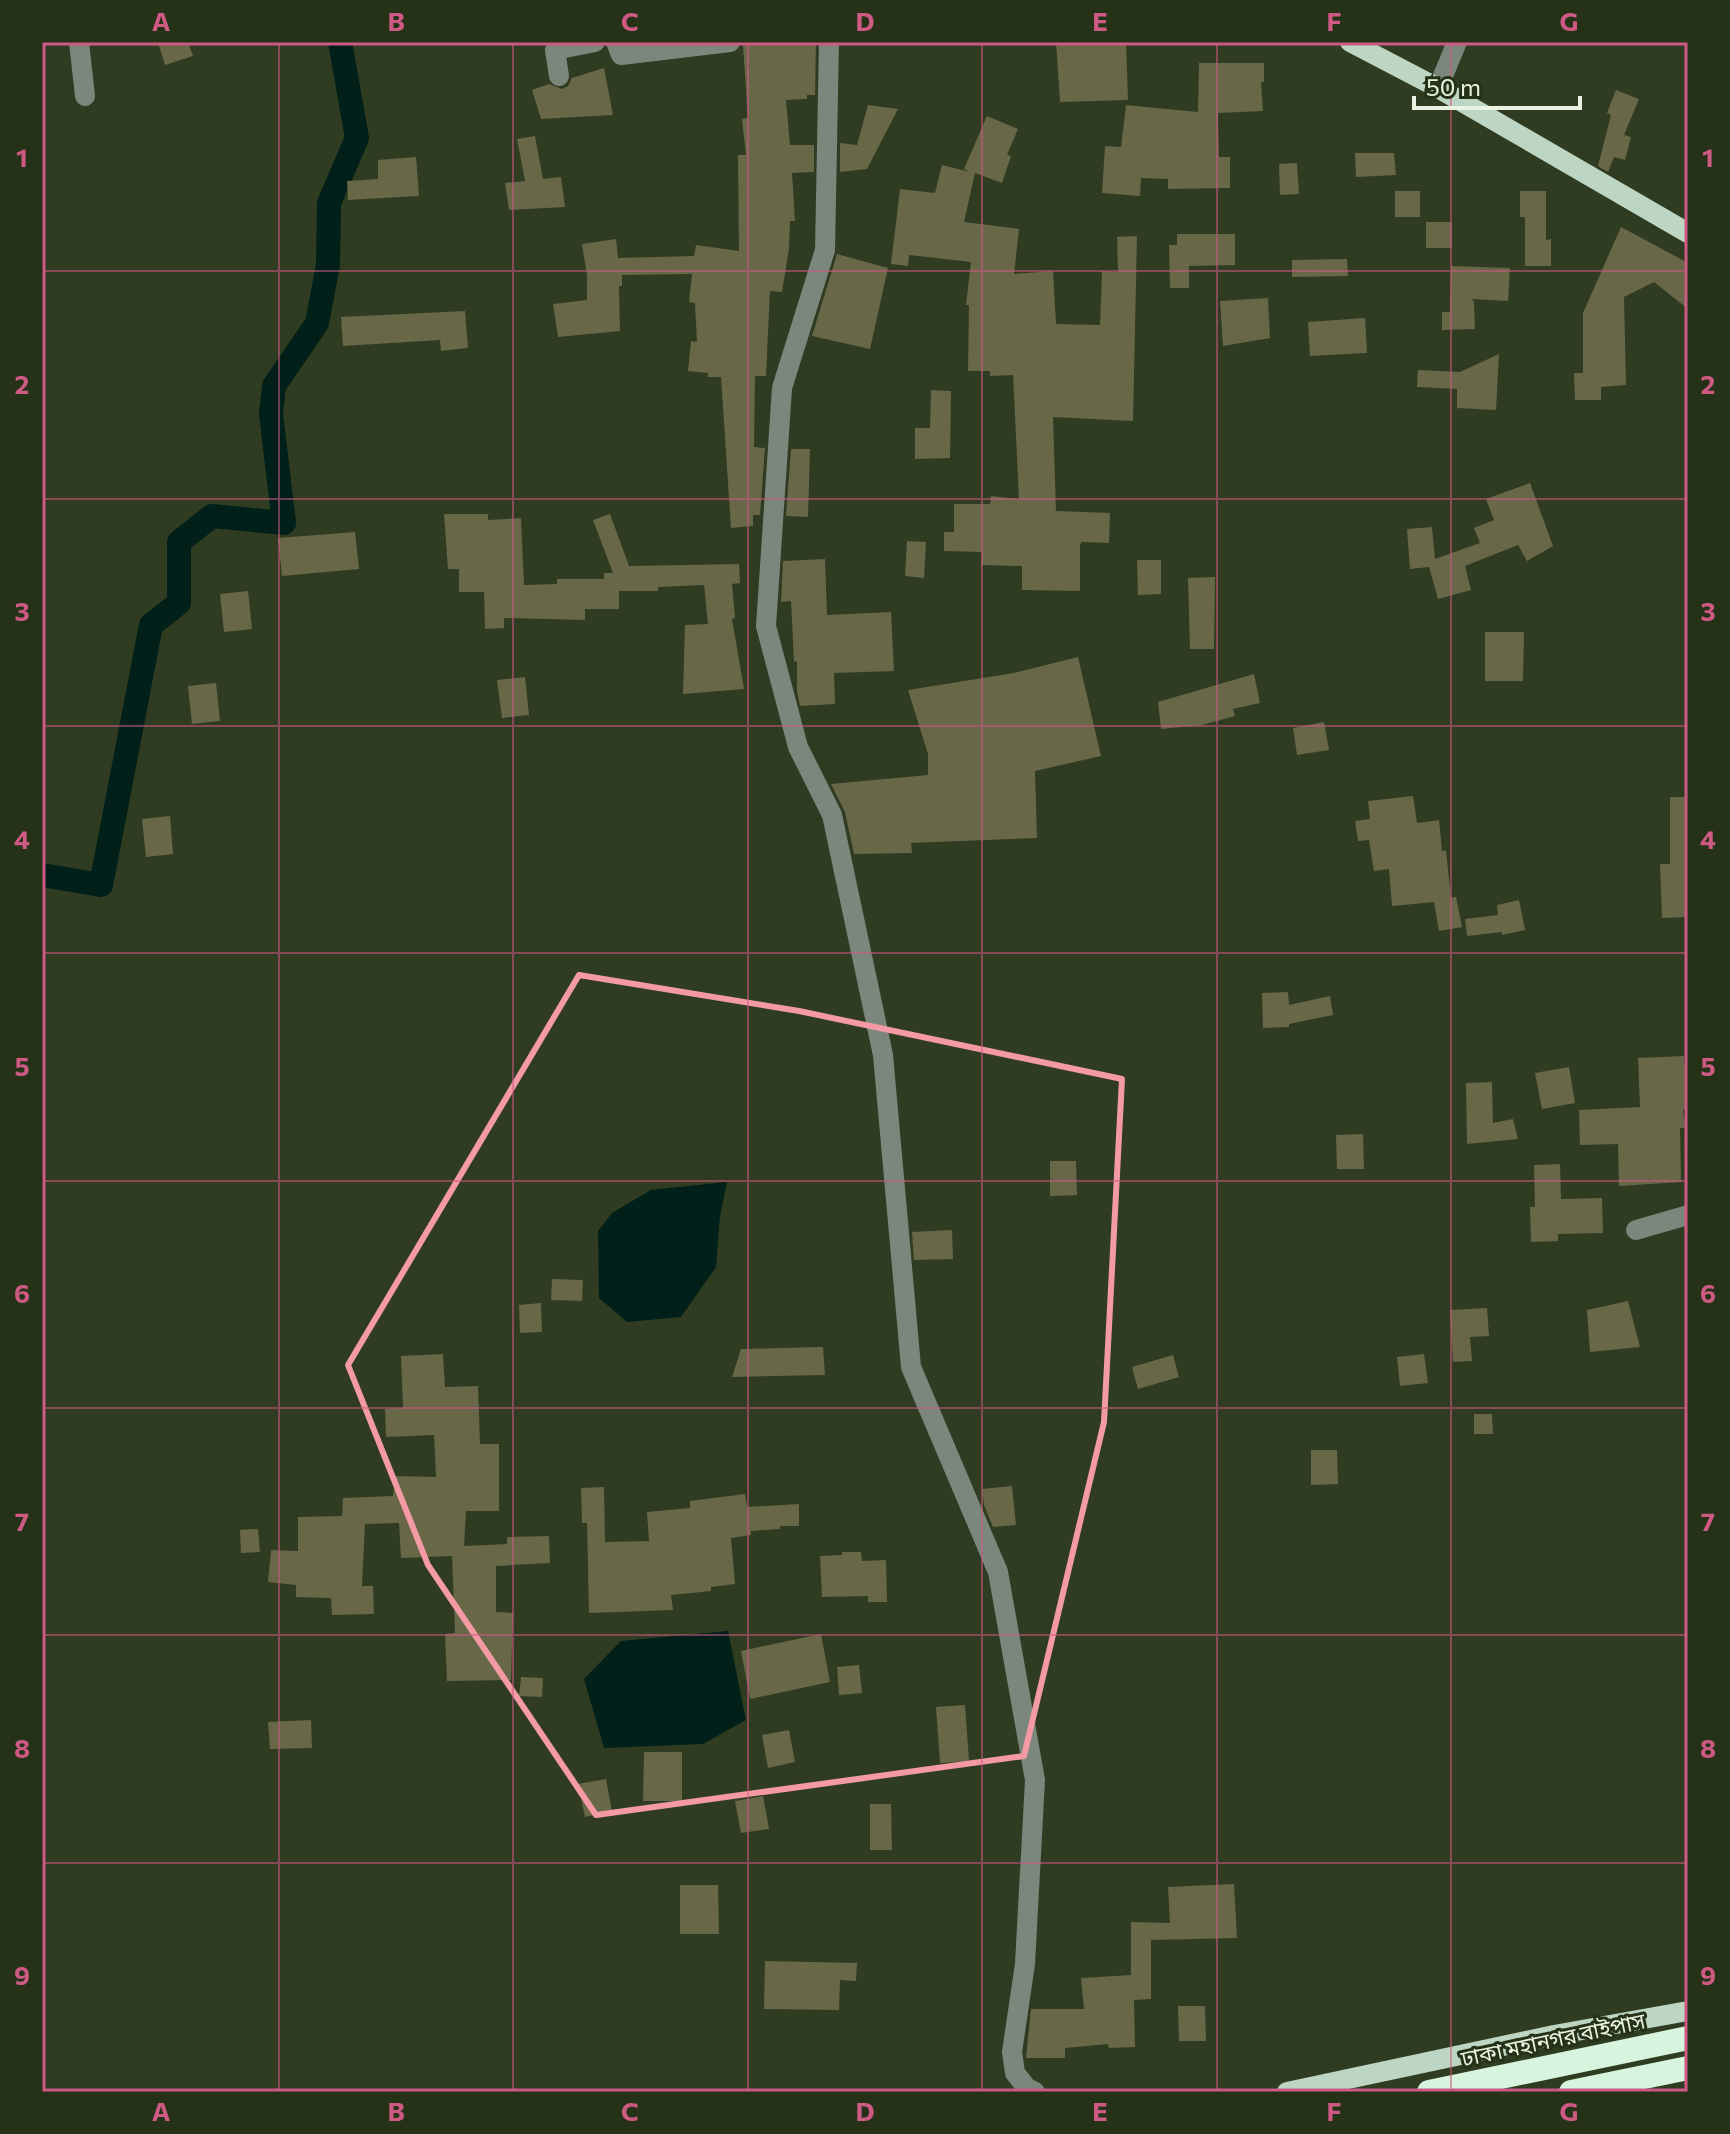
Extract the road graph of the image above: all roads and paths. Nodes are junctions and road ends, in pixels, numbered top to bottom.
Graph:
1 (79, 42) edge
2 (595, 42) edge
3 (616, 42) edge
4 (730, 42) edge
5 (829, 42) edge
6 (1350, 42) edge
7 (1457, 42) edge
8 (559, 76) dead end
9 (1438, 88) junction
10 (85, 96) dead end
11 (1688, 233) edge
12 (1688, 1215) edge
13 (1636, 1230) dead end
14 (1688, 2011) edge
15 (1688, 2038) edge
16 (1688, 2068) edge
17 (1035, 2092) edge
18 (1287, 2092) edge
19 (1429, 2092) edge
20 (1571, 2092) edge

1 - 10 street
2 - 8 street
3 - 4 street
5 - 17 street
6 - 9 main road
7 - 9 street
9 - 11 main road
12 - 13 street
14 - 18 main road
15 - 19 highway, ঢাকা মহানগর বাইপাস
16 - 20 highway

